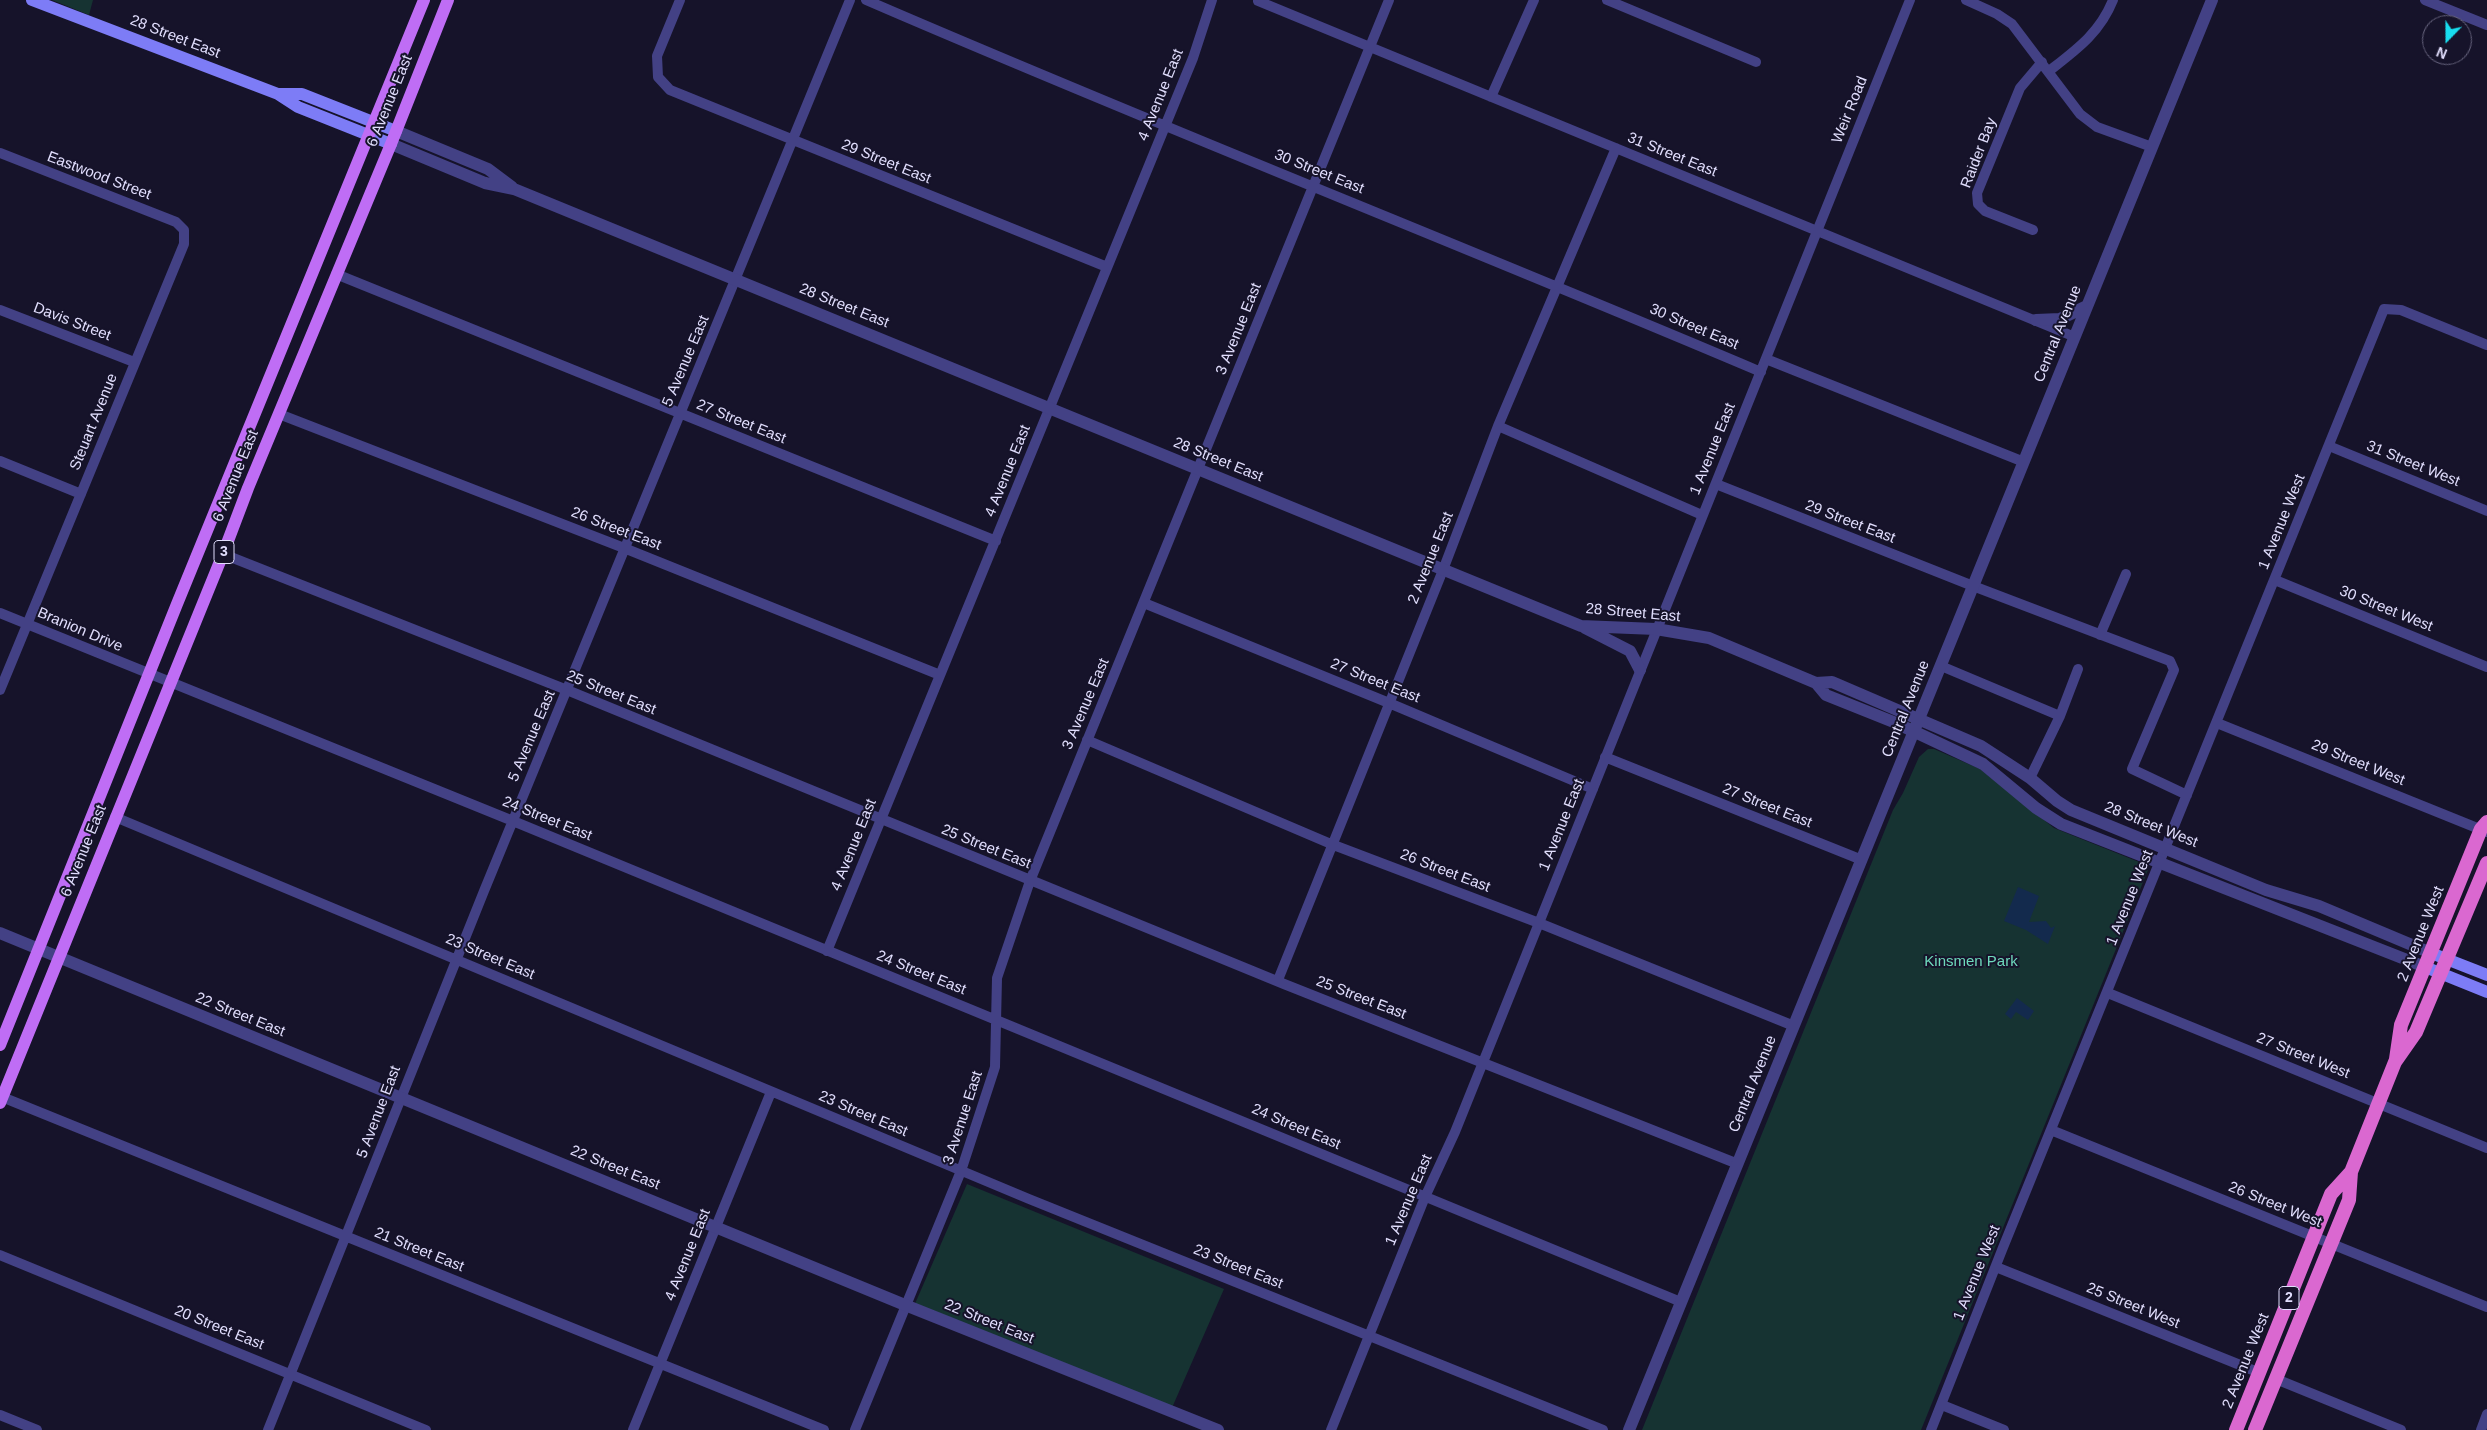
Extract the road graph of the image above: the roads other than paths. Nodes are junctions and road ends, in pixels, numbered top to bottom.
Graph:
1 (32, 0) edge
2 (424, 0) edge
3 (448, 0) edge
4 (680, 0) edge
5 (850, 0) edge
6 (866, 0) edge
7 (1212, 0) edge
8 (1389, 0) edge
9 (1534, 0) edge
10 (1607, 0) edge
11 (1910, 0) edge
12 (1967, 0) edge
13 (2113, 0) edge
14 (2212, 0) edge
15 (2425, 0) edge
16 (1258, 1) edge
17 (2487, 25) edge
18 (1370, 47) junction
19 (1756, 62) dead end
20 (2042, 62) junction
21 (2049, 71) junction
22 (278, 94) junction
23 (1491, 97) junction
24 (375, 122) junction
25 (1165, 125) junction
26 (396, 131) junction
27 (370, 135) junction
28 (793, 142) junction
29 (391, 144) junction
30 (2152, 147) junction
31 (1616, 148) junction
32 (0, 153) edge
33 (1314, 186) junction
34 (514, 189) junction
35 (184, 230) joint
36 (1818, 230) junction
37 (2033, 230) dead end
38 (1107, 267) junction
39 (336, 274) junction
40 (736, 279) junction
41 (1558, 286) junction
42 (2087, 306) junction
43 (0, 310) edge
44 (2036, 320) junction
45 (2075, 337) junction
46 (2487, 345) edge
47 (1766, 359) junction
48 (134, 362) junction
49 (1761, 372) junction
50 (1050, 408) junction
51 (279, 414) junction
52 (680, 414) junction
53 (1498, 426) junction
54 (2329, 446) junction
55 (0, 461) edge
56 (2024, 462) junction
57 (1199, 470) junction
58 (1716, 484) junction
59 (81, 494) junction
60 (2487, 511) edge
61 (1702, 515) junction
62 (996, 541) junction
63 (624, 548) junction
64 (223, 554) junction
65 (1443, 570) junction
66 (2126, 574) dead end
67 (2275, 580) junction
68 (1973, 586) junction
69 (1144, 604) junction
70 (0, 613) edge
71 (27, 624) junction
72 (1581, 626) junction
73 (1656, 628) junction
74 (2100, 635) junction
75 (1941, 666) junction
76 (2487, 667) edge
77 (2078, 669) dead end
78 (1640, 670) junction
79 (149, 675) junction
80 (940, 675) junction
81 (170, 684) junction
82 (1816, 684) junction
83 (0, 690) edge
84 (567, 690) junction
85 (1390, 703) junction
86 (2060, 716) junction
87 (1919, 719) junction
88 (2217, 723) junction
89 (1914, 732) junction
90 (1087, 740) junction
91 (1605, 758) junction
92 (2030, 778) junction
93 (1593, 789) junction
94 (2187, 795) junction
95 (116, 817) junction
96 (880, 820) junction
97 (513, 821) junction
98 (2485, 828) edge
99 (1331, 844) junction
100 (2166, 848) junction
101 (1862, 860) junction
102 (2487, 863) edge
103 (2160, 864) junction
104 (1030, 882) junction
105 (1539, 923) junction
106 (0, 934) edge
107 (38, 950) junction
108 (827, 951) junction
109 (2431, 953) junction
110 (58, 958) junction
111 (457, 959) junction
112 (2446, 959) junction
113 (2425, 967) junction
114 (2441, 973) junction
115 (2487, 976) edge
116 (1278, 980) junction
117 (2487, 992) edge
118 (2108, 993) junction
119 (996, 1020) junction
120 (1794, 1026) junction
121 (0, 1045) edge
122 (1483, 1062) junction
123 (2395, 1062) junction
124 (770, 1092) junction
125 (401, 1098) junction
126 (1, 1100) edge
127 (2379, 1103) junction
128 (2051, 1130) junction
129 (2487, 1148) edge
130 (1738, 1164) junction
131 (961, 1171) junction
132 (2351, 1172) junction
133 (1425, 1197) junction
134 (716, 1227) junction
135 (345, 1236) junction
136 (2314, 1237) junction
137 (2331, 1244) junction
138 (0, 1255) edge
139 (1996, 1266) junction
140 (1681, 1302) junction
141 (905, 1306) junction
142 (2487, 1307) edge
143 (1369, 1336) junction
144 (660, 1365) junction
145 (291, 1373) junction
146 (2260, 1373) junction
147 (2276, 1379) junction
148 (1942, 1405) junction
149 (2487, 1414) edge
150 (0, 1415) edge
151 (37, 1430) edge
152 (268, 1430) edge
153 (426, 1430) edge
154 (634, 1430) edge
155 (824, 1430) edge
156 (855, 1430) edge
157 (1218, 1430) edge
158 (1331, 1430) edge
159 (1603, 1430) edge
160 (1629, 1430) edge
161 (1932, 1430) edge
162 (2004, 1430) edge
163 (2236, 1430) edge
164 (2255, 1430) edge
165 (2401, 1430) edge
166 (2481, 1430) edge

1 - 22 main road, 28 Street East
2 - 24 main road, 6 Avenue East / 3
3 - 26 main road, 6 Avenue East / 3
4 - 28 street, 29 Street East
5 - 28 street, 5 Avenue East
6 - 25 street, 30 Street East
7 - 25 street, 4 Avenue East
8 - 18 street, 3 Avenue East
9 - 23 street
10 - 19 street
11 - 36 street, Weir Road
12 - 20 street
13 - 21 street
14 - 30 street, Central Avenue
15 - 17 street
16 - 18 street, 31 Street East
18 - 23 street, 31 Street East
18 - 33 street, 3 Avenue East
20 - 21 street
20 - 37 street, Raider Bay
21 - 30 street
22 - 24 main road, 28 Street East
22 - 27 main road, 28 Street East
23 - 31 street, 31 Street East
24 - 26 main road, 28 Street East
24 - 27 main road, 6 Avenue East / 3
25 - 33 street, 30 Street East
25 - 38 street, 4 Avenue East
26 - 29 main road, 6 Avenue East / 3
26 - 34 street, 28 Street East
27 - 29 main road, 28 Street East
27 - 79 main road, 6 Avenue East / 3
28 - 38 street, 29 Street East
28 - 40 street, 5 Avenue East
29 - 34 street, 28 Street East
29 - 39 main road, 6 Avenue East / 3
30 - 42 street, Central Avenue
31 - 36 street, 31 Street East
31 - 41 street, 2 Avenue East
32 - 35 street, Eastwood Street
33 - 41 street, 30 Street East
33 - 57 street, 3 Avenue East
34 - 40 street, 28 Street East
35 - 48 street, Steuart Avenue
36 - 44 street, 31 Street East
36 - 47 street, 1 Avenue East
38 - 50 street, 4 Avenue East
39 - 51 main road, 6 Avenue East / 3
39 - 52 street, 27 Street East
40 - 50 street, 28 Street East
40 - 52 street, 5 Avenue East
41 - 49 street, 30 Street East
41 - 53 street, 2 Avenue East
42 - 44 street
42 - 45 street, Central Avenue
43 - 48 street, Davis Street
44 - 45 street, 31 Street East
45 - 56 street, Central Avenue
46 - 54 street, 1 Avenue West
47 - 49 street, 1 Avenue East
47 - 56 street
48 - 59 street, Steuart Avenue
49 - 58 street, 1 Avenue East
50 - 57 street, 28 Street East
50 - 62 street, 4 Avenue East
51 - 63 street, 26 Street East
51 - 64 main road, 6 Avenue East / 3
52 - 62 street, 27 Street East
52 - 63 street, 5 Avenue East
53 - 61 street
53 - 65 street, 2 Avenue East
54 - 60 street, 31 Street West
54 - 67 street, 1 Avenue West
55 - 59 street
56 - 68 street, Central Avenue
57 - 65 street, 28 Street East
57 - 69 street, 3 Avenue East
58 - 61 street, 1 Avenue East
58 - 68 street, 29 Street East
59 - 71 street, Steuart Avenue
61 - 73 street, 1 Avenue East
62 - 80 street, 4 Avenue East
63 - 80 street, 26 Street East
63 - 84 street, 5 Avenue East
64 - 81 main road, 6 Avenue East / 3
64 - 84 street, 25 Street East
65 - 72 street, 28 Street East
65 - 85 street, 2 Avenue East
66 - 74 street
67 - 76 street, 30 Street West
67 - 88 street, 1 Avenue West
68 - 74 street, 29 Street East
68 - 75 street, Central Avenue
69 - 85 street, 27 Street East
69 - 90 street, 3 Avenue East
70 - 71 street, Branion Drive
71 - 79 street, Branion Drive
71 - 83 street, Steuart Avenue
72 - 73 street, 28 Street East
72 - 78 street
73 - 78 street, 1 Avenue East
73 - 82 street, 28 Street East
74 - 94 street, 29 Street East
75 - 86 street
75 - 87 street, Central Avenue
77 - 86 street
78 - 91 street, 1 Avenue East
79 - 81 street, 24 Street East
79 - 107 main road, 6 Avenue East / 3
80 - 96 street, 4 Avenue East
81 - 95 main road, 6 Avenue East / 3
81 - 97 street, 24 Street East
82 - 87 street, 28 Street West
82 - 89 street, 28 Street East
84 - 96 street, 25 Street East
84 - 97 street, 5 Avenue East
85 - 93 street, 27 Street East
85 - 99 street, 2 Avenue East
86 - 92 street
87 - 89 street, Central Avenue
87 - 92 street, 28 Street West
88 - 94 street, 1 Avenue West
88 - 98 street, 29 Street West
89 - 101 street, Central Avenue
89 - 103 street
90 - 99 street, 26 Street East
90 - 104 street, 3 Avenue East
91 - 93 street, 1 Avenue East
91 - 101 street, 27 Street East
92 - 100 street, 28 Street West
93 - 105 street, 1 Avenue East
94 - 100 street, 1 Avenue West
95 - 110 main road, 6 Avenue East / 3
95 - 111 street, 23 Street East
96 - 104 street, 25 Street East
96 - 108 street, 4 Avenue East
97 - 108 street, 24 Street East
97 - 111 street, 5 Avenue East
98 - 109 highway, 2 Avenue West / 2
99 - 105 street, 26 Street East
99 - 116 street, 2 Avenue East
100 - 103 street, 1 Avenue West
100 - 109 street, 28 Street West
101 - 120 street, Central Avenue
102 - 112 highway, 2 Avenue West / 2
103 - 113 street
103 - 118 street, 1 Avenue West
104 - 116 street, 25 Street East
104 - 119 street, 3 Avenue East
105 - 120 street, 26 Street East
105 - 122 street, 1 Avenue East
106 - 107 street, 22 Street East
107 - 110 street, 22 Street East
107 - 121 main road, 6 Avenue East / 3
108 - 119 street, 24 Street East
109 - 112 main road, 28 Street West
109 - 113 highway, 2 Avenue West / 2
110 - 125 street, 22 Street East
110 - 126 main road, 6 Avenue East / 3
111 - 124 street, 23 Street East
111 - 125 street, 5 Avenue East
112 - 114 highway, 2 Avenue West / 2
112 - 115 main road, 28 Street West
113 - 114 main road
113 - 123 highway, 2 Avenue West / 2
114 - 117 main road
114 - 123 highway, 2 Avenue West / 2
116 - 122 street, 25 Street East
118 - 127 street, 27 Street West
118 - 128 street, 1 Avenue West
119 - 131 street, 3 Avenue East
119 - 133 street, 24 Street East
120 - 130 street, Central Avenue
122 - 130 street, 25 Street East
122 - 133 street, 1 Avenue East
123 - 127 highway, 2 Avenue West / 2
124 - 131 street, 23 Street East
124 - 134 street, 4 Avenue East
125 - 134 street, 22 Street East
125 - 135 street, 5 Avenue East
126 - 135 street, 21 Street East
127 - 129 street, 27 Street West
127 - 132 highway, 2 Avenue West / 2
128 - 136 street, 26 Street West
128 - 139 street, 1 Avenue West
130 - 140 street, Central Avenue
131 - 141 street, 3 Avenue East
131 - 143 street, 23 Street East
132 - 136 highway, 2 Avenue West / 2
132 - 137 highway, 2 Avenue West / 2
133 - 140 street, 24 Street East
133 - 143 street, 1 Avenue East
134 - 141 street, 22 Street East
134 - 144 street, 4 Avenue East
135 - 144 street, 21 Street East
135 - 145 street, 5 Avenue East
136 - 137 street, 26 Street West
136 - 146 highway, 2 Avenue West / 2
137 - 142 street, 26 Street West
137 - 147 highway, 2 Avenue West / 2
138 - 145 street, 20 Street East
139 - 146 street, 25 Street West
139 - 148 street, 1 Avenue West
140 - 160 street, Central Avenue
141 - 156 street, 3 Avenue East
141 - 157 street, 22 Street East
143 - 158 street, 1 Avenue East
143 - 159 street, 23 Street East
144 - 154 street, 4 Avenue East
144 - 155 street, 21 Street East
145 - 152 street, 5 Avenue East
145 - 153 street, 20 Street East
146 - 163 highway, 2 Avenue West / 2
147 - 164 highway, 2 Avenue West / 2
147 - 165 street
148 - 161 street, 1 Avenue West
148 - 162 street
149 - 166 street
150 - 151 street

